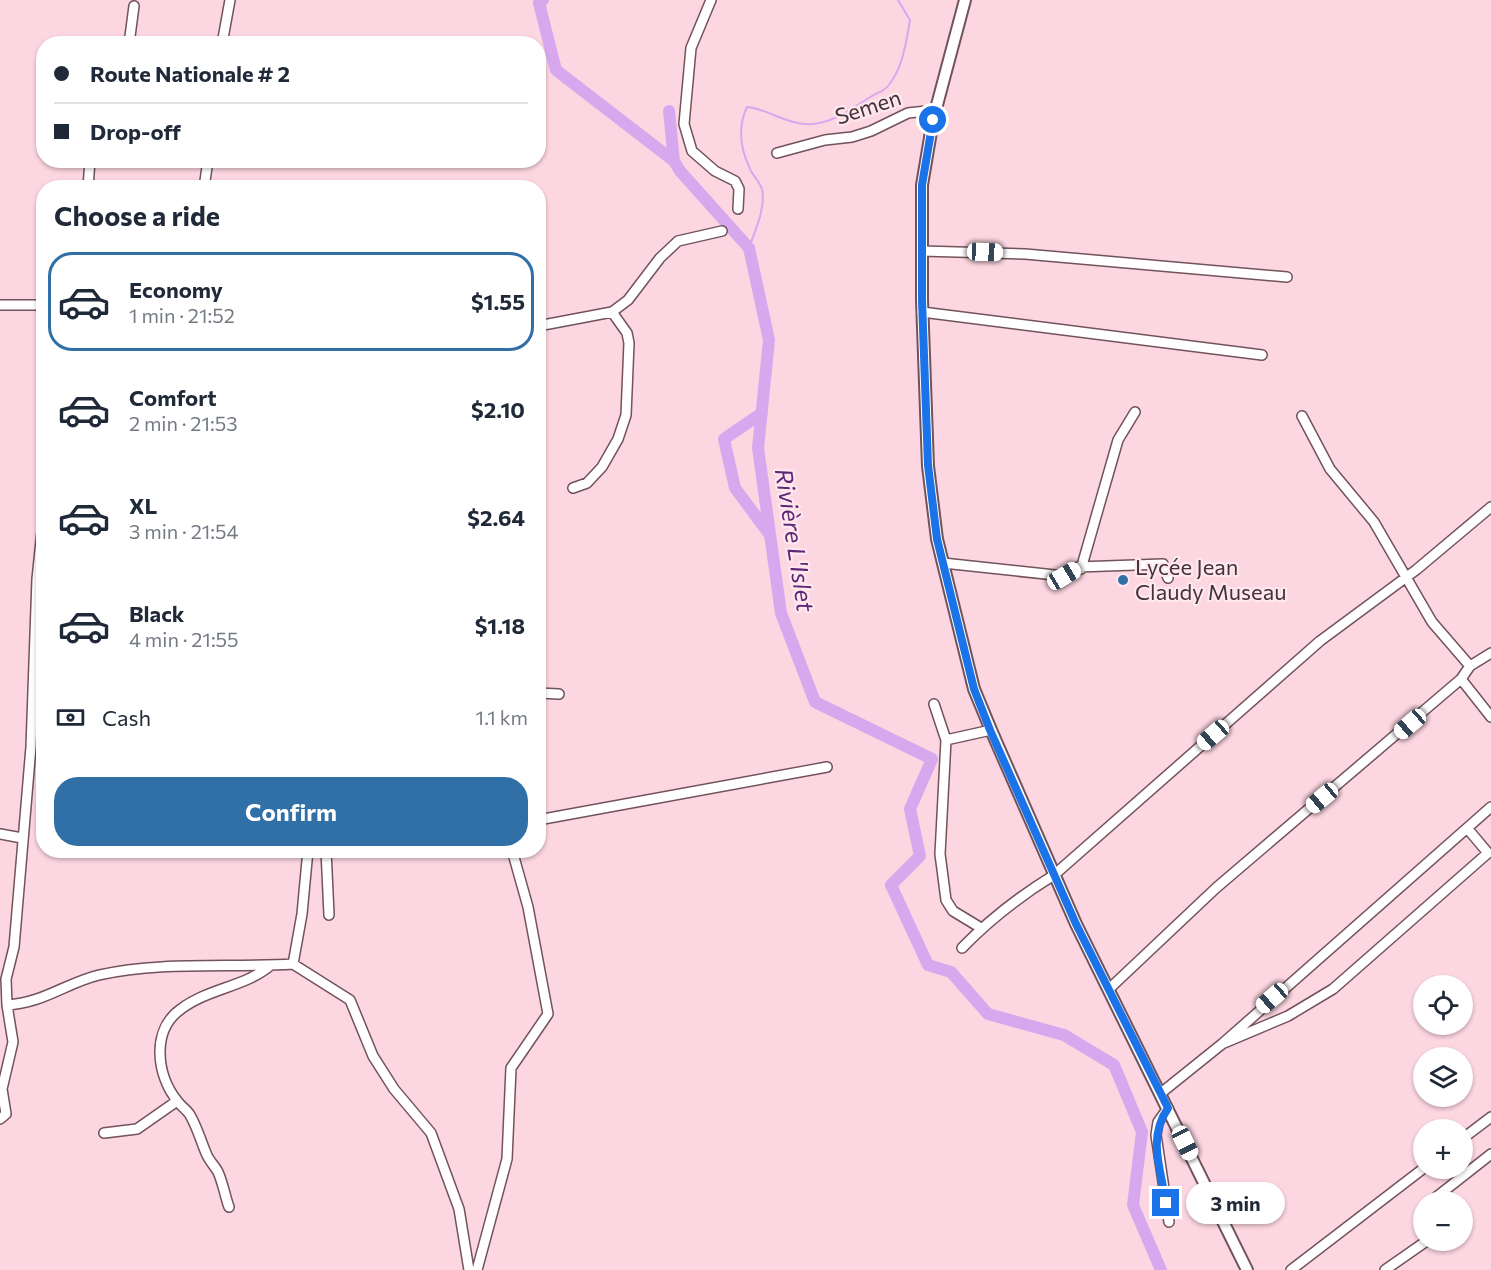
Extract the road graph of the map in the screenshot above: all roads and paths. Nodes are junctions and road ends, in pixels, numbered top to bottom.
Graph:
1 (230, 0) edge
2 (711, 0) edge
3 (965, 0) edge
4 (134, 6) dead end
5 (130, 36) edge
6 (223, 36) edge
7 (936, 110) junction
8 (777, 153) dead end
9 (738, 209) dead end
10 (722, 231) dead end
11 (922, 251) junction
12 (1287, 277) dead end
13 (0, 305) edge
14 (36, 305) edge
15 (612, 312) junction
16 (922, 312) junction
17 (546, 324) edge
18 (1262, 355) dead end
19 (1135, 412) dead end
20 (1302, 416) dead end
21 (573, 488) dead end
22 (1491, 507) edge
23 (943, 563) junction
24 (1081, 569) junction
25 (1406, 577) junction
26 (1168, 578) dead end
27 (36, 607) edge
28 (1491, 653) edge
29 (1470, 666) junction
30 (1461, 679) junction
31 (546, 693) edge
32 (559, 694) dead end
33 (934, 704) dead end
34 (1491, 717) edge
35 (990, 730) junction
36 (946, 740) junction
37 (827, 767) dead end
38 (1491, 807) edge
39 (546, 819) edge
40 (1467, 828) junction
41 (0, 834) edge
42 (22, 838) junction
43 (1490, 852) edge
44 (307, 858) edge
45 (326, 858) edge
46 (514, 858) edge
47 (1054, 875) junction
48 (329, 915) dead end
49 (981, 928) junction
50 (962, 948) dead end
51 (293, 964) junction
52 (271, 965) junction
53 (1110, 989) junction
54 (7, 1005) junction
55 (1222, 1044) junction
56 (1161, 1093) junction
57 (177, 1101) junction
58 (1168, 1108) junction
59 (1491, 1117) edge
60 (0, 1119) edge
61 (1473, 1131) edge
62 (104, 1133) dead end
63 (1491, 1154) edge
64 (1413, 1176) edge
65 (1444, 1191) edge
66 (229, 1208) dead end
67 (1169, 1222) dead end
68 (1413, 1250) edge
69 (469, 1270) edge
70 (477, 1270) edge
71 (1247, 1270) edge
72 (1291, 1270) edge
73 (1385, 1270) edge

1 - 6 street
2 - 9 street
3 - 7 main road
4 - 5 street
7 - 8 street, Semen
7 - 11 main road
10 - 15 street
11 - 12 street
11 - 16 main road
13 - 14 street
15 - 17 street
15 - 21 street
16 - 18 street
16 - 23 main road
19 - 24 street
20 - 25 street
22 - 25 street
23 - 24 street
23 - 35 main road
24 - 26 street
25 - 29 street
25 - 47 street
27 - 42 street
28 - 29 street
29 - 30 street
30 - 34 street
30 - 53 street
31 - 32 street
33 - 36 street
35 - 36 street
35 - 47 main road
36 - 49 street
37 - 39 street
38 - 40 street
40 - 43 street
40 - 55 street
41 - 42 street
42 - 54 street
43 - 55 street
44 - 51 street
45 - 48 street
46 - 70 street
47 - 49 street
47 - 53 main road
49 - 50 street
51 - 52 street
51 - 69 street
52 - 54 street
52 - 57 street
53 - 56 main road
54 - 60 street
55 - 56 street
56 - 58 main road
57 - 62 street
57 - 66 street
58 - 67 street
58 - 71 main road
59 - 61 street
63 - 65 street
64 - 72 street
68 - 73 street

